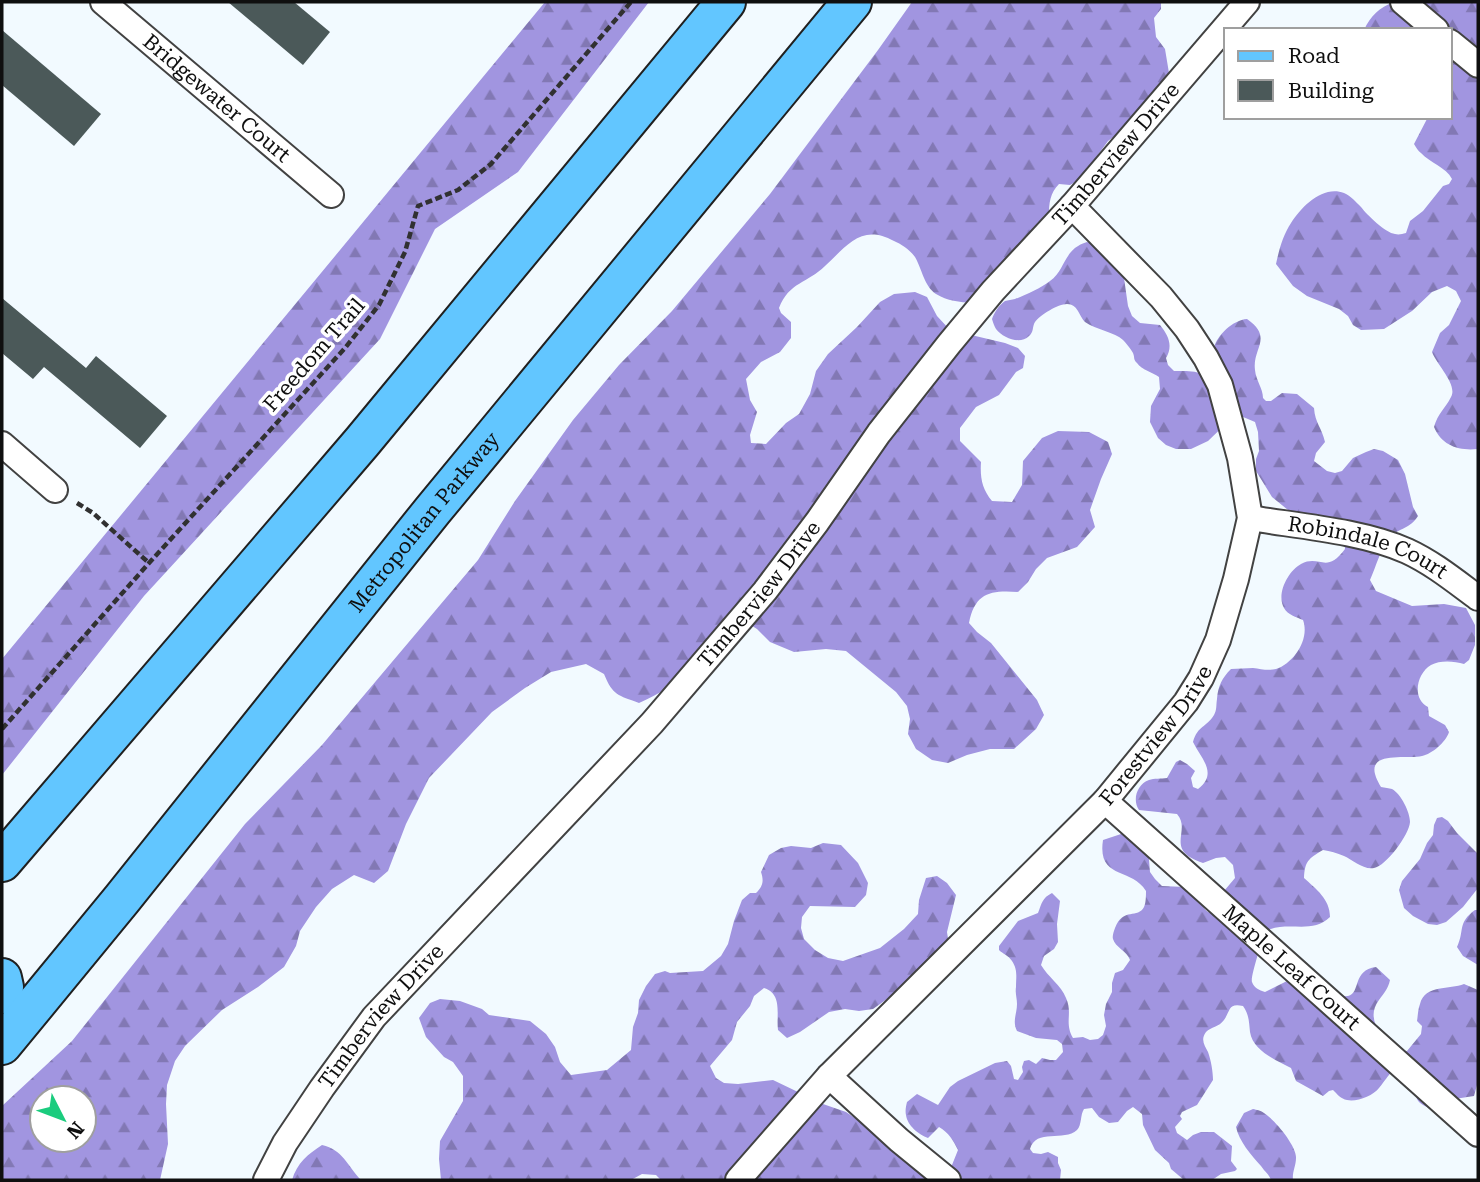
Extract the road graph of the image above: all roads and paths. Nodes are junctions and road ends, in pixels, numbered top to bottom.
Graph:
1 (103, 2) edge
2 (631, 2) edge
3 (726, 2) edge
4 (852, 2) edge
5 (1247, 2) edge
6 (1403, 2) edge
7 (1225, 28) edge
8 (1434, 28) edge
9 (1224, 29) edge
10 (1452, 44) edge
11 (1478, 65) edge
12 (331, 195) dead end
13 (1072, 206) junction
14 (2, 444) edge
15 (55, 490) dead end
16 (93, 513) dead end
17 (1250, 518) junction
18 (149, 563) junction
19 (1478, 598) edge
20 (2, 729) edge
21 (1105, 802) junction
22 (2, 862) edge
23 (2, 978) edge
24 (2, 994) edge
25 (2, 1045) edge
26 (829, 1076) junction
27 (1478, 1134) edge
28 (266, 1180) edge
29 (738, 1180) edge
30 (947, 1180) edge

1 - 12 street, Bridgewater Court
2 - 18 path, Freedom Trail
3 - 22 main road
4 - 25 main road, Metropolitan Parkway
5 - 7 street, Timberview Drive
6 - 8 street
9 - 13 street, Timberview Drive
10 - 11 street
13 - 17 street, Forestview Drive
13 - 28 street, Timberview Drive
14 - 15 street
16 - 18 path
17 - 19 street, Robindale Court
17 - 21 street, Forestview Drive
18 - 20 path, Freedom Trail
21 - 26 street, Forestview Drive
21 - 27 street, Maple Leaf Court
23 - 24 main road
26 - 29 street, Forestview Drive
26 - 30 street

